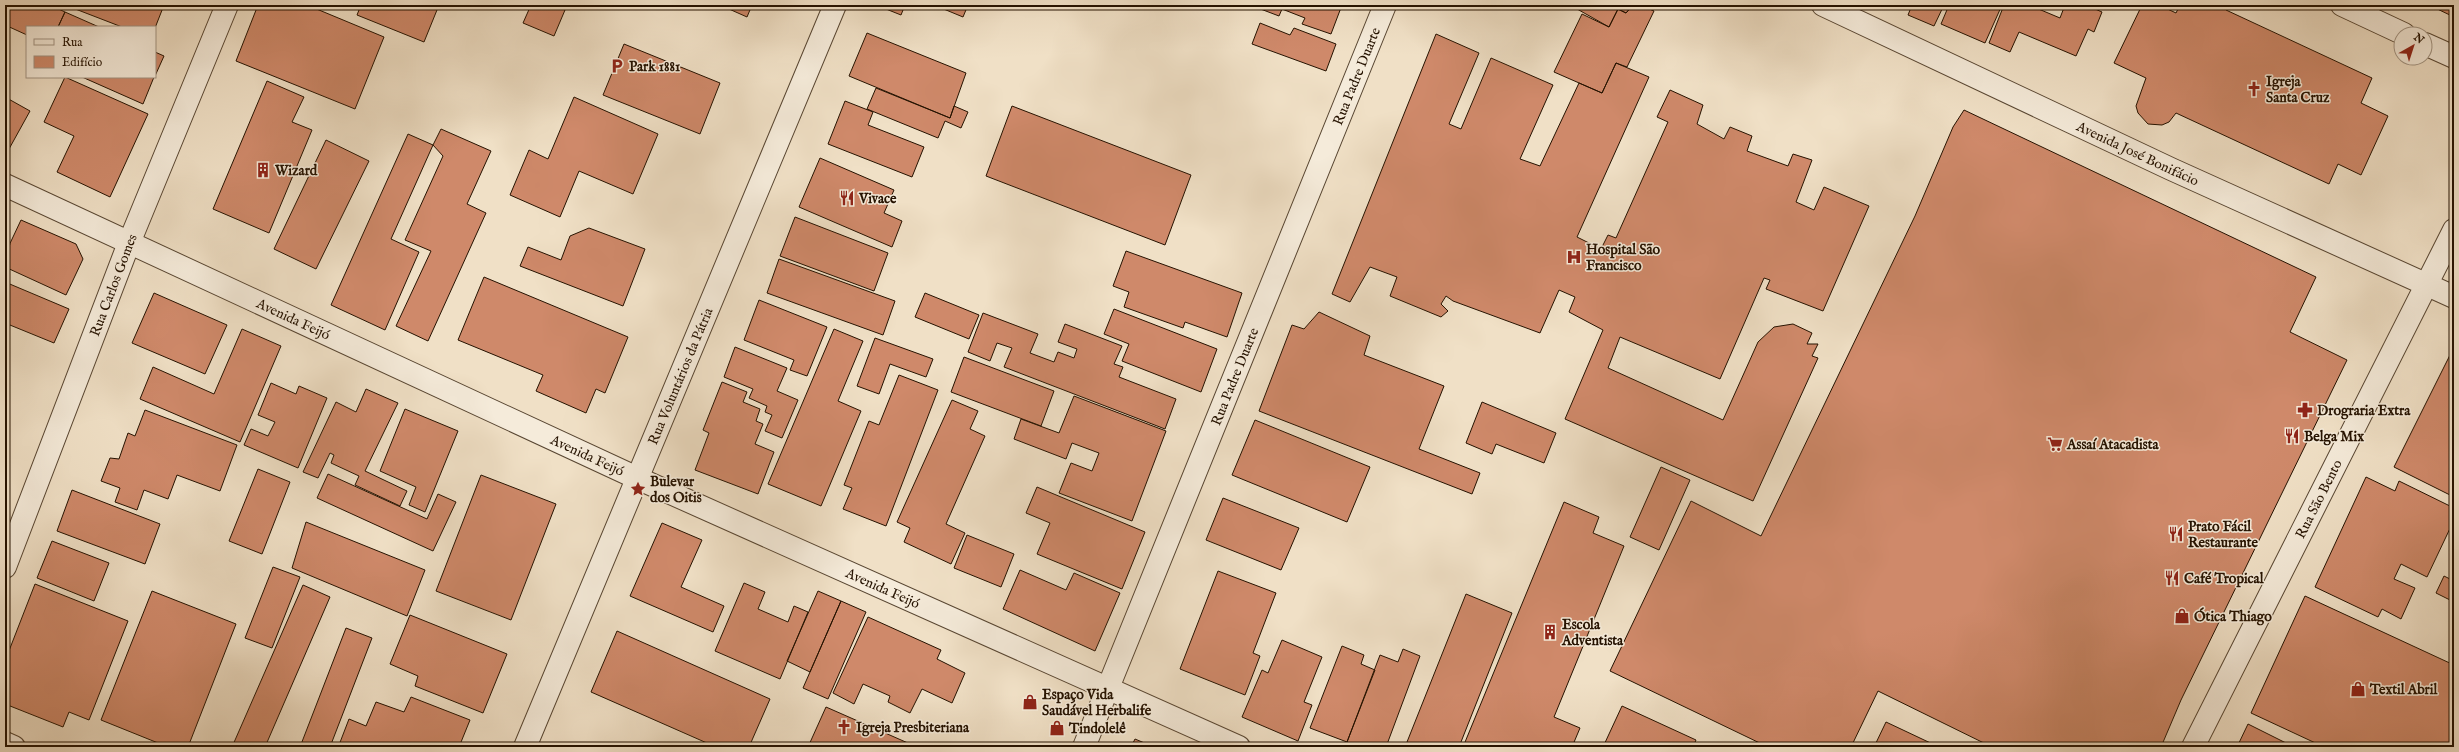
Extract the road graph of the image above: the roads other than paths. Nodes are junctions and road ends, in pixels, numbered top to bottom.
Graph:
1 (227, 5) edge
2 (835, 5) edge
3 (1385, 5) edge
4 (1823, 5) edge
5 (2342, 5) edge
6 (2393, 29) edge
7 (2433, 48) edge
8 (2454, 57) edge
9 (5, 185) edge
10 (2454, 230) edge
11 (129, 243) junction
12 (2428, 285) junction
13 (2454, 297) edge
14 (637, 478) junction
15 (5, 567) edge
16 (1109, 687) junction
17 (5, 742) edge
18 (14, 747) edge
19 (525, 747) edge
20 (1084, 747) edge
21 (1239, 747) edge
22 (2193, 747) edge

1 - 11 street, Rua Carlos Gomes
2 - 14 street, Rua Voluntários da Pátria
3 - 16 street, Rua Padre Duarte
4 - 12 street, Avenida José Bonifácio
5 - 6 street
7 - 8 street
9 - 11 street, Avenida Feijó
10 - 12 street, Rua São Bento
11 - 14 street, Avenida Feijó
11 - 15 street, Rua Carlos Gomes
12 - 13 street, Avenida José Bonifácio
12 - 22 street, Rua São Bento
14 - 16 street, Avenida Feijó
14 - 19 street, Rua Voluntários da Pátria
16 - 20 street, Rua Padre Duarte
16 - 21 street, Avenida Feijó
17 - 18 street

